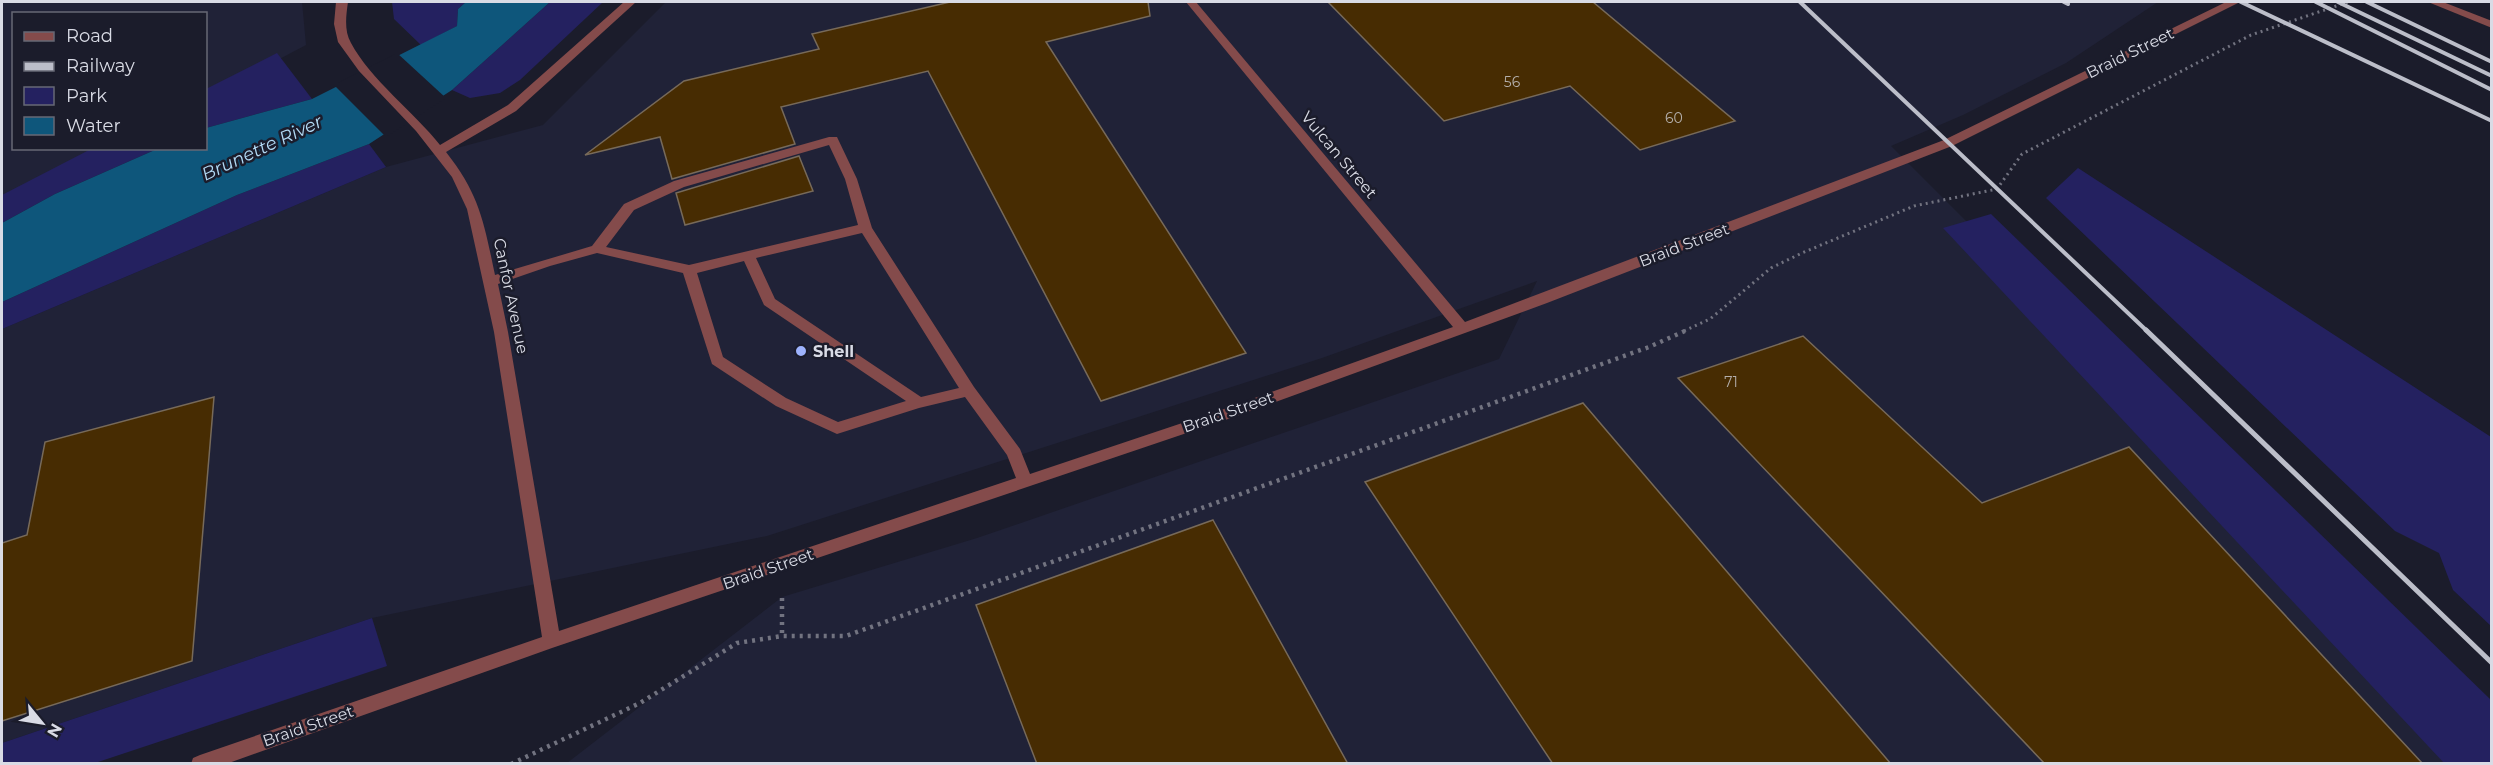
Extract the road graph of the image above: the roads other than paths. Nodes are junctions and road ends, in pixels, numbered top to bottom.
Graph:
1 (342, 2) edge
2 (630, 2) edge
3 (1191, 2) edge
4 (2234, 2) edge
5 (2434, 2) edge
6 (2492, 25) edge
7 (438, 151) junction
8 (865, 228) junction
9 (597, 249) junction
10 (749, 257) junction
11 (689, 270) junction
12 (490, 282) junction
13 (1463, 329) junction
14 (969, 391) junction
15 (919, 403) junction
16 (1025, 481) junction
17 (552, 641) junction
18 (200, 764) edge

1 - 7 street, Canfor Avenue
2 - 7 street
3 - 13 street, Vulcan Street
4 - 13 street, Braid Street
5 - 6 street
7 - 12 street, Canfor Avenue
8 - 9 street
8 - 10 street
8 - 14 street
9 - 11 street
9 - 12 street
10 - 11 street
10 - 15 street
11 - 15 street
12 - 17 street, Canfor Avenue
13 - 16 street, Braid Street
14 - 15 street
14 - 16 street
16 - 17 street, Braid Street
17 - 18 street, Braid Street

